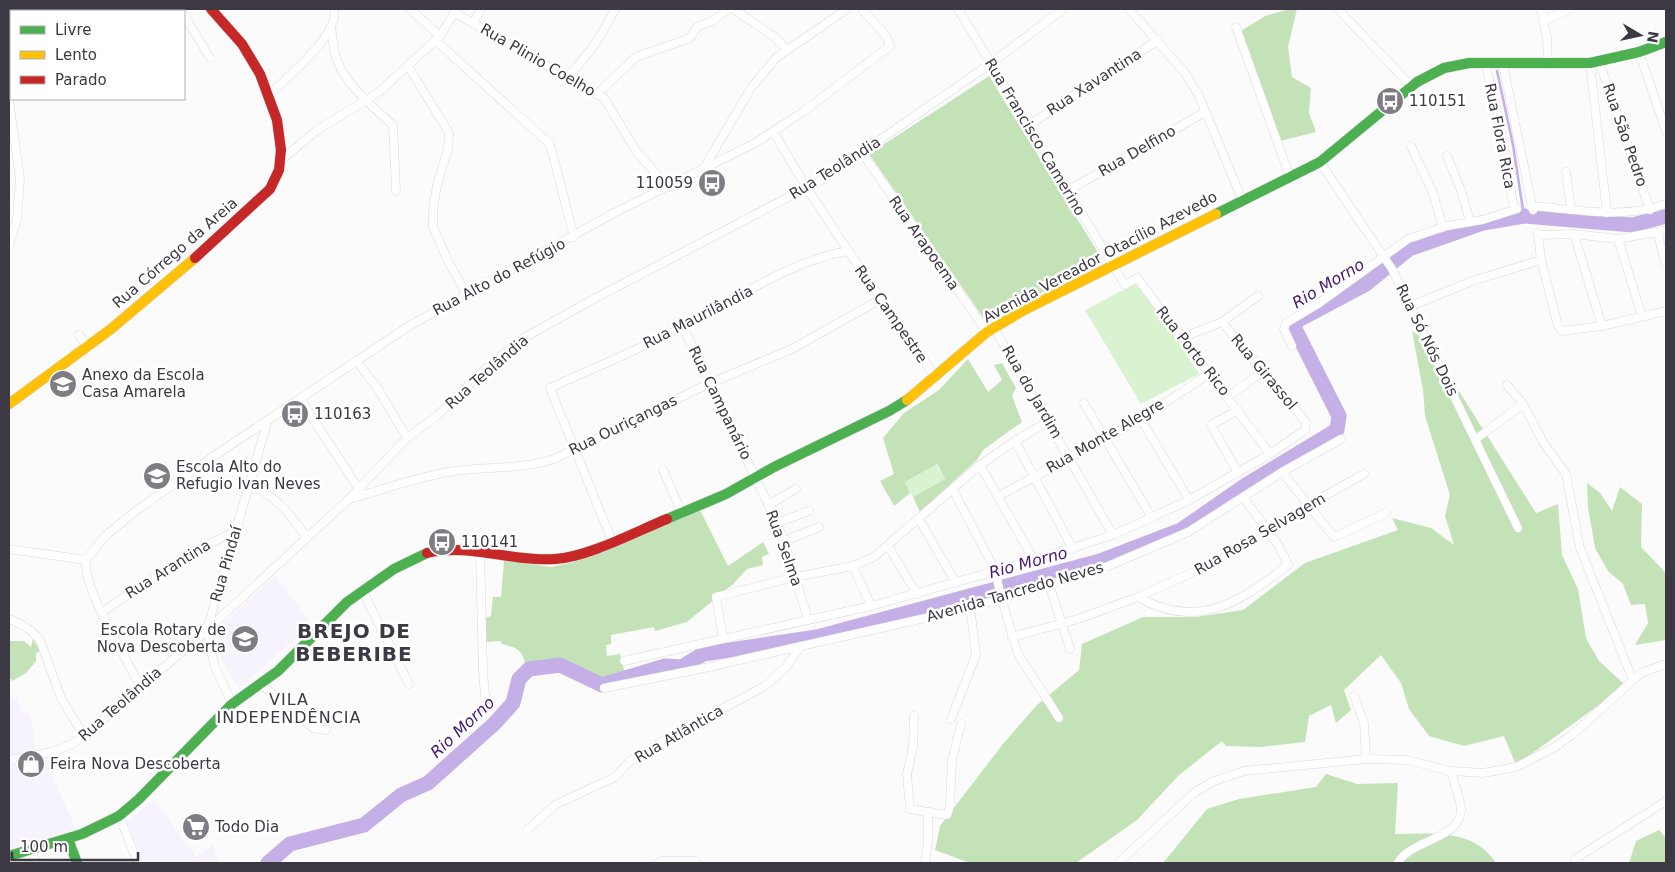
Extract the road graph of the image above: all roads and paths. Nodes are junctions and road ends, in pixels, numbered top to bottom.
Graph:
1 (211, 9) edge
2 (334, 9) edge
3 (410, 9) edge
4 (481, 9) edge
5 (615, 9) edge
6 (728, 9) edge
7 (733, 9) edge
8 (847, 9) edge
9 (862, 9) edge
10 (958, 9) edge
11 (1063, 9) edge
12 (1129, 9) edge
13 (1338, 9) edge
14 (1540, 9) edge
15 (1570, 9) edge
16 (456, 11) edge
17 (185, 17) edge
18 (1545, 20) junction
19 (473, 23) junction
20 (9, 24) edge
21 (331, 27) junction
22 (1236, 27) dead end
23 (10, 38) edge
24 (437, 38) junction
25 (1158, 40) junction
26 (1666, 42) edge
27 (787, 49) junction
28 (1639, 52) junction
29 (210, 58) dead end
30 (1594, 62) junction
31 (1485, 63) junction
32 (990, 64) junction
33 (1548, 64) junction
34 (1503, 65) junction
35 (408, 66) junction
36 (10, 70) edge
37 (566, 77) junction
38 (1412, 87) junction
39 (9, 89) edge
40 (597, 94) junction
41 (268, 96) junction
42 (10, 100) edge
43 (365, 101) junction
44 (1205, 112) junction
45 (1664, 119) edge
46 (1029, 125) junction
47 (773, 131) junction
48 (1666, 131) edge
49 (1411, 146) dead end
50 (862, 153) junction
51 (1447, 156) dead end
52 (281, 160) junction
53 (1320, 162) junction
54 (704, 168) junction
55 (1566, 172) dead end
56 (1290, 177) junction
57 (667, 186) junction
58 (806, 189) junction
59 (1069, 190) junction
60 (396, 192) dead end
61 (1242, 199) junction
62 (1666, 204) edge
63 (1571, 210) junction
64 (1650, 210) junction
65 (1607, 213) junction
66 (1470, 222) junction
67 (1443, 227) junction
68 (1666, 230) edge
69 (1657, 232) junction
70 (1574, 234) junction
71 (574, 237) junction
72 (1618, 238) junction
73 (9, 246) edge
74 (847, 251) junction
75 (1385, 256) junction
76 (1541, 260) junction
77 (1666, 264) edge
78 (1112, 266) junction
79 (466, 293) junction
80 (1258, 296) dead end
81 (881, 298) junction
82 (1411, 306) junction
83 (1666, 311) edge
84 (1642, 316) junction
85 (1222, 322) junction
86 (1602, 326) junction
87 (683, 327) junction
88 (991, 330) junction
89 (79, 335) dead end
90 (1181, 338) junction
91 (87, 346) junction
92 (1292, 346) dead end
93 (357, 362) junction
94 (1263, 371) junction
95 (1210, 374) junction
96 (935, 376) junction
97 (710, 383) junction
98 (1507, 385) dead end
99 (1228, 397) junction
100 (301, 400) junction
101 (9, 404) edge
102 (1084, 404) dead end
103 (1523, 404) junction
104 (1238, 410) junction
105 (1049, 421) junction
106 (1137, 421) junction
107 (1306, 422) joint
108 (267, 423) junction
109 (1106, 437) junction
110 (407, 438) junction
111 (1341, 439) dead end
112 (1476, 439) junction
113 (1015, 441) junction
114 (573, 449) junction
115 (1270, 454) junction
116 (1069, 457) junction
117 (980, 465) junction
118 (663, 470) dead end
119 (1282, 472) junction
120 (1238, 473) junction
121 (1364, 474) dead end
122 (1034, 475) junction
123 (756, 479) junction
124 (249, 483) junction
125 (796, 490) dead end
126 (953, 490) junction
127 (360, 492) junction
128 (999, 496) junction
129 (1243, 497) junction
130 (349, 499) joint
131 (1189, 500) junction
132 (1310, 504) junction
133 (768, 505) junction
134 (809, 511) dead end
135 (682, 513) junction
136 (1386, 513) dead end
137 (1152, 518) junction
138 (919, 519) junction
139 (777, 523) junction
140 (819, 527) dead end
141 (1518, 528) dead end
142 (236, 530) junction
143 (1269, 532) junction
144 (1112, 535) junction
145 (307, 538) junction
146 (612, 541) junction
147 (784, 541) junction
148 (888, 546) junction
149 (1073, 548) junction
150 (9, 549) edge
151 (480, 553) junction
152 (1034, 560) junction
153 (86, 562) junction
154 (854, 566) junction
155 (995, 573) junction
156 (795, 577) junction
157 (956, 583) junction
158 (1049, 584) junction
159 (362, 590) junction
160 (918, 594) junction
161 (1138, 597) junction
162 (1001, 598) junction
163 (871, 606) junction
164 (970, 607) junction
165 (102, 612) junction
166 (9, 619) edge
167 (808, 619) junction
168 (1062, 623) junction
169 (207, 630) junction
170 (1012, 637) junction
171 (723, 638) junction
172 (802, 646) junction
173 (1070, 649) dead end
174 (624, 661) dead end
175 (1666, 664) edge
176 (1632, 678) junction
177 (261, 684) junction
178 (409, 684) dead end
179 (140, 686) junction
180 (604, 688) dead end
181 (1354, 696) dead end
182 (232, 704) junction
183 (486, 706) dead end
184 (914, 716) dead end
185 (1059, 718) dead end
186 (951, 719) dead end
187 (961, 724) dead end
188 (326, 730) dead end
189 (84, 736) junction
190 (1366, 759) junction
191 (9, 760) edge
192 (1451, 771) junction
193 (1666, 801) edge
194 (928, 812) junction
195 (119, 816) junction
196 (526, 830) dead end
197 (68, 839) junction
198 (32, 850) junction
199 (9, 856) edge
200 (695, 861) dead end
201 (1574, 861) edge
202 (36, 863) edge
203 (77, 863) edge
204 (138, 863) edge
205 (658, 863) edge
206 (925, 863) edge
207 (1118, 863) edge
208 (1398, 863) edge

1 - 41 main road, Rua Córrego da Areia
2 - 21 street
3 - 24 street
4 - 19 street
5 - 37 street
6 - 40 street
7 - 27 street
8 - 27 street
9 - 47 street, Rua Alto do Refúgio
10 - 32 street, Rua Francisco Camerino
11 - 32 street, Rua Teolândia
12 - 25 street
13 - 38 street
14 - 18 street
15 - 18 street
16 - 19 street, Rua Plinio Coelho
16 - 24 street
17 - 29 street
18 - 33 street
19 - 37 street, Rua Plinio Coelho
20 - 23 street
21 - 41 street
21 - 43 street
22 - 56 street
24 - 35 street
24 - 71 street
25 - 44 street
25 - 46 street, Rua Xavantina
26 - 28 main road, Avenida Vereador Otacílio Azevedo
27 - 54 street
28 - 30 main road, Avenida Vereador Otacílio Azevedo
28 - 45 street
30 - 33 main road, Avenida Vereador Otacílio Azevedo
30 - 64 street, Rua São Pedro
30 - 65 street
31 - 34 main road, Avenida Vereador Otacílio Azevedo
31 - 38 main road, Avenida Vereador Otacílio Azevedo
31 - 66 street, Rua Flora Rica
32 - 46 street, Rua Francisco Camerino
32 - 50 street, Rua Teolândia
33 - 34 main road, Avenida Vereador Otacílio Azevedo
34 - 63 street
35 - 43 street
35 - 79 street
36 - 39 street
37 - 40 street, Rua Plinio Coelho
38 - 53 main road, Avenida Vereador Otacílio Azevedo
40 - 57 street, Rua Plinio Coelho
41 - 52 main road, Rua Córrego da Areia
42 - 73 street
43 - 52 street
43 - 60 street
44 - 59 street, Rua Delfino
44 - 61 street
45 - 48 street
46 - 59 street, Rua Francisco Camerino
47 - 54 street, Rua Alto do Refúgio
47 - 58 street, Rua Campestre
49 - 67 street
50 - 58 street, Rua Teolândia
50 - 88 street, Rua Arapoema
51 - 66 street
52 - 91 main road, Rua Córrego da Areia
53 - 56 main road, Avenida Vereador Otacílio Azevedo
53 - 75 street, Rua Só Nós Dois
54 - 57 street, Rua Alto do Refúgio
55 - 63 street
56 - 61 main road, Avenida Vereador Otacílio Azevedo
57 - 71 street, Rua Alto do Refúgio
58 - 74 street, Rua Campestre
58 - 110 street, Rua Teolândia
59 - 78 street, Rua Francisco Camerino
61 - 78 main road, Avenida Vereador Otacílio Azevedo
62 - 64 street
63 - 65 street
64 - 65 street
66 - 67 street
67 - 75 street
68 - 69 street
69 - 72 street
69 - 77 street
70 - 72 street
70 - 76 street
70 - 86 street
71 - 79 street, Rua Alto do Refúgio
72 - 84 street
74 - 81 street, Rua Campestre
74 - 87 street, Rua Maurilândia
75 - 82 street, Rua Só Nós Dois
75 - 92 street
76 - 82 street
76 - 86 street
78 - 88 main road, Avenida Vereador Otacílio Azevedo
78 - 90 street, Rua Porto Rico
79 - 93 street, Rua Alto do Refúgio
80 - 85 street
81 - 96 street, Rua Campestre
81 - 97 street, Rua Ouriçangas
82 - 112 street, Rua Só Nós Dois
83 - 84 street
84 - 86 street
85 - 90 street
85 - 94 street, Rua Girassol
87 - 97 street, Rua Campanário
87 - 114 street, Rua Maurilândia
88 - 96 main road, Avenida Vereador Otacílio Azevedo
88 - 105 street, Rua do Jardim
89 - 91 street
90 - 95 street, Rua Porto Rico
91 - 101 main road, Rua Córrego da Areia
93 - 100 street, Rua Alto do Refúgio
93 - 110 street
94 - 99 street
94 - 107 street, Rua Girassol
95 - 99 street, Rua Porto Rico
95 - 106 street, Rua Monte Alegre
96 - 123 main road, Avenida Vereador Otacílio Azevedo
97 - 114 street, Rua Ouriçangas
97 - 123 street, Rua Campanário
98 - 103 street
99 - 104 street, Rua Porto Rico
100 - 108 street, Rua Alto do Refúgio
100 - 127 street
102 - 109 street
103 - 112 street
103 - 176 street
104 - 115 street, Rua Porto Rico
104 - 120 street
105 - 113 street
105 - 116 street, Rua do Jardim
106 - 109 street, Rua Monte Alegre
106 - 131 street
107 - 115 street, Avenida Tancredo Neves
108 - 124 street, Rua Pindaí
108 - 153 street, Rua Alto do Refúgio
109 - 116 street, Rua Monte Alegre
109 - 137 street
110 - 127 street, Rua Teolândia
111 - 119 street, Avenida Tancredo Neves
112 - 141 street, Rua Só Nós Dois
113 - 117 street
113 - 122 street
114 - 127 street, Rua Ouriçangas
114 - 146 street
115 - 120 street, Avenida Tancredo Neves
116 - 122 street, Rua Monte Alegre
116 - 144 street, Rua do Jardim
117 - 126 street
117 - 128 street
118 - 135 street
119 - 129 street, Avenida Tancredo Neves
119 - 132 street
120 - 131 street, Avenida Tancredo Neves
121 - 132 street, Rua Rosa Selvagem
122 - 128 street, Rua Monte Alegre
122 - 149 street
123 - 133 street, Rua Selma
123 - 135 main road, Avenida Vereador Otacílio Azevedo
124 - 142 street, Rua Pindaí
124 - 145 street
125 - 133 street
126 - 138 street
126 - 155 street
127 - 130 street, Rua Ouriçangas
128 - 152 street
129 - 143 street
129 - 158 street, Avenida Tancredo Neves
130 - 145 street, Rua Teolândia
131 - 137 street, Avenida Tancredo Neves
132 - 136 street
132 - 143 street, Rua Rosa Selvagem
133 - 139 street, Rua Selma
134 - 139 street
135 - 146 main road, Avenida Vereador Otacílio Azevedo
137 - 144 street, Avenida Tancredo Neves
138 - 148 street
138 - 157 street
139 - 147 street, Rua Selma
140 - 147 street
142 - 165 street, Rua Arantina
142 - 169 street, Rua Pindaí
143 - 161 street, Rua Rosa Selvagem
143 - 161 street
144 - 149 street, Avenida Tancredo Neves
145 - 169 street, Rua Teolândia
146 - 151 main road, Avenida Vereador Otacílio Azevedo
147 - 156 street, Rua Selma
148 - 154 street
148 - 160 street
149 - 152 street, Avenida Tancredo Neves
150 - 153 street
151 - 159 main road, Avenida Vereador Otacílio Azevedo
151 - 183 street
152 - 155 street, Avenida Tancredo Neves
153 - 165 street
154 - 156 street
154 - 163 street
155 - 157 street, Avenida Tancredo Neves
155 - 162 street
156 - 167 street, Rua Selma
156 - 171 street
157 - 160 street, Avenida Tancredo Neves
158 - 162 street, Avenida Tancredo Neves
158 - 168 street
159 - 177 main road, Avenida Vereador Otacílio Azevedo
159 - 178 street
160 - 163 street, Avenida Tancredo Neves
161 - 168 street, Rua Rosa Selvagem
162 - 164 street, Avenida Tancredo Neves
162 - 170 street
163 - 167 street, Avenida Tancredo Neves
164 - 172 street, Avenida Tancredo Neves
164 - 186 street
165 - 179 street
166 - 189 street
167 - 171 street, Avenida Tancredo Neves
168 - 170 street, Rua Rosa Selvagem
168 - 173 street
169 - 179 street, Rua Teolândia
169 - 182 street, Rua Pindaí
170 - 185 street
171 - 174 street, Avenida Tancredo Neves
172 - 180 street, Avenida Tancredo Neves
172 - 196 street, Rua Atlântica
175 - 176 street
176 - 192 street
177 - 182 main road, Avenida Vereador Otacílio Azevedo
177 - 188 street
179 - 189 street, Rua Teolândia
181 - 190 street
182 - 195 main road, Avenida Vereador Otacílio Azevedo
184 - 194 street
187 - 194 street
189 - 191 street, Rua Teolândia
190 - 192 street
190 - 207 street
192 - 208 street
193 - 201 street
194 - 206 street
195 - 197 main road, Avenida Vereador Otacílio Azevedo
195 - 204 street
197 - 198 main road, Avenida Vereador Otacílio Azevedo
197 - 203 main road
198 - 199 main road, Avenida Vereador Otacílio Azevedo
198 - 202 street
200 - 205 street

